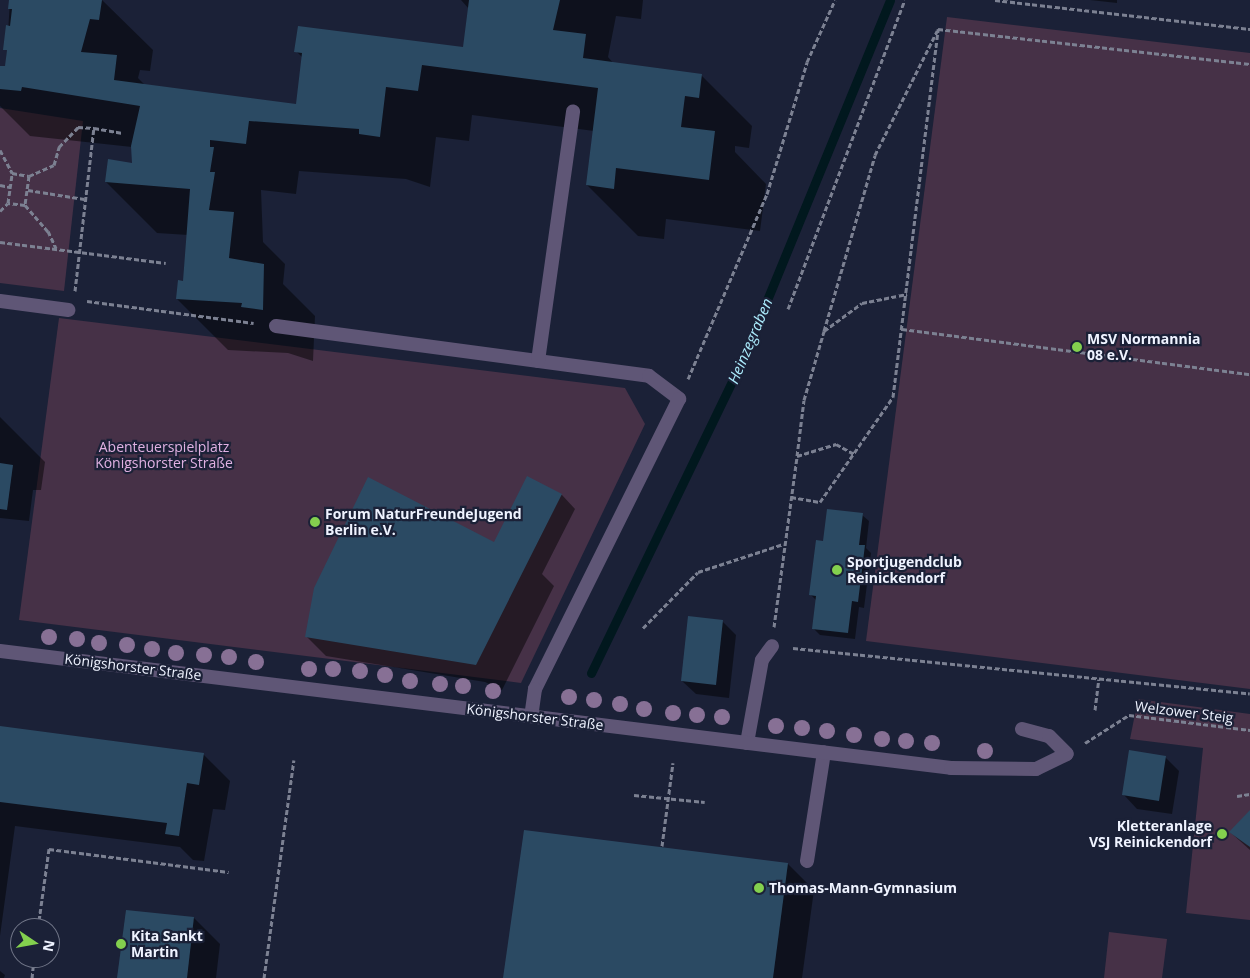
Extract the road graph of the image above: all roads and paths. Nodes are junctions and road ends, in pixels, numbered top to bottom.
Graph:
1 (835, 0) edge
2 (905, 0) edge
3 (994, 0) edge
4 (938, 29) junction
5 (1250, 29) edge
6 (1250, 64) edge
7 (573, 111) dead end
8 (94, 128) junction
9 (123, 132) dead end
10 (0, 150) edge
11 (12, 174) junction
12 (29, 176) junction
13 (0, 185) edge
14 (10, 187) junction
15 (28, 190) junction
16 (84, 199) junction
17 (8, 203) junction
18 (26, 205) junction
19 (0, 211) edge
20 (0, 242) edge
21 (56, 249) junction
22 (80, 252) junction
23 (166, 263) dead end
24 (907, 294) junction
25 (0, 301) edge
26 (71, 304) junction
27 (788, 309) dead end
28 (276, 326) joint
29 (902, 329) junction
30 (824, 331) junction
31 (538, 361) junction
32 (1250, 374) edge
33 (679, 399) junction
34 (854, 454) junction
35 (797, 456) junction
36 (791, 496) junction
37 (783, 544) junction
38 (643, 628) dead end
39 (772, 646) junction
40 (0, 651) edge
41 (1099, 679) junction
42 (1250, 694) edge
43 (1095, 710) dead end
44 (531, 716) junction
45 (1022, 729) dead end
46 (1250, 730) edge
47 (747, 743) junction
48 (824, 752) junction
49 (1067, 754) junction
50 (294, 760) dead end
51 (673, 762) dead end
52 (1250, 794) edge
53 (634, 795) dead end
54 (1237, 796) dead end
55 (669, 799) junction
56 (705, 802) dead end
57 (662, 846) dead end
58 (807, 861) dead end
59 (229, 872) dead end
60 (39, 918) edge
61 (264, 978) edge

1 - 33 path
2 - 27 path
3 - 5 path
4 - 6 path
4 - 24 path
4 - 30 path
7 - 31 street
8 - 9 path
8 - 12 path
8 - 16 path
10 - 11 path
11 - 12 path
11 - 14 path
12 - 15 path
13 - 14 path
14 - 17 path
15 - 16 path
15 - 18 path
16 - 22 path
17 - 18 path
17 - 19 path
18 - 21 path
20 - 21 path
21 - 22 path
22 - 23 path
22 - 26 path
24 - 29 path
24 - 30 path
25 - 26 street
26 - 28 path
28 - 31 street
29 - 32 path
29 - 34 path
30 - 35 path
31 - 33 street
33 - 44 street
34 - 35 path
34 - 36 path
35 - 36 path
36 - 37 path
37 - 38 path
37 - 39 path
39 - 41 path
39 - 47 street
40 - 44 street, Königshorster Straße
41 - 42 path
41 - 43 path
44 - 47 street, Königshorster Straße
45 - 49 street
46 - 49 path, Welzower Steig
47 - 48 street, Königshorster Straße
48 - 49 street, Königshorster Straße
48 - 58 street
50 - 61 path
51 - 55 path
52 - 54 path
53 - 55 path
55 - 56 path
55 - 57 path
59 - 60 path

